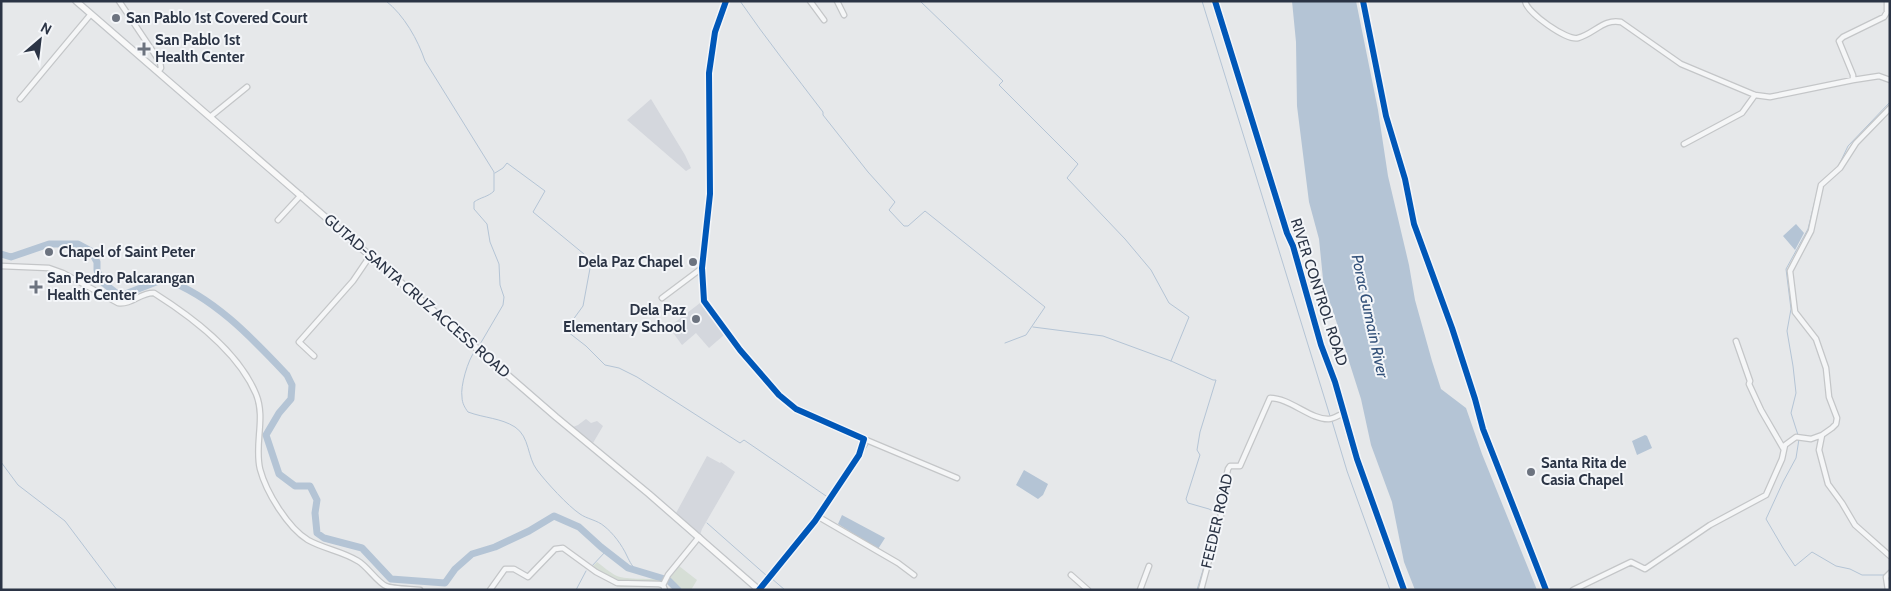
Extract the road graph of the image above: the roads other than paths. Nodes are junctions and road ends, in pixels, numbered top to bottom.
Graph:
1 (76, 1) edge
2 (119, 1) edge
3 (726, 1) edge
4 (810, 1) edge
5 (837, 1) edge
6 (1215, 1) edge
7 (1363, 1) edge
8 (1525, 1) edge
9 (1887, 1) edge
10 (1888, 12) edge
11 (90, 14) junction
12 (844, 15) dead end
13 (824, 20) dead end
14 (158, 72) junction
15 (1853, 80) junction
16 (1890, 80) edge
17 (248, 87) dead end
18 (1755, 95) junction
19 (20, 99) dead end
20 (1890, 108) edge
21 (210, 117) junction
22 (1684, 144) dead end
23 (301, 195) junction
24 (278, 220) dead end
25 (370, 256) junction
26 (1, 266) edge
27 (702, 268) junction
28 (662, 298) dead end
29 (1736, 341) dead end
30 (314, 356) dead end
31 (1344, 414) junction
32 (1822, 435) junction
33 (864, 439) junction
34 (1783, 448) junction
35 (957, 478) dead end
36 (818, 516) junction
37 (699, 538) junction
38 (1890, 556) edge
39 (1149, 566) dead end
40 (1890, 573) edge
41 (914, 575) dead end
42 (1071, 575) dead end
43 (664, 585) edge
44 (385, 588) edge
45 (420, 590) edge
46 (490, 590) edge
47 (759, 590) edge
48 (1088, 590) edge
49 (1140, 590) edge
50 (1201, 590) edge
51 (1404, 590) edge
52 (1546, 590) edge
53 (1573, 590) edge
54 (1888, 590) edge

1 - 11 main road, GUTAD-SANTA CRUZ ACCESS ROAD
2 - 14 street
3 - 27 street
4 - 13 street
5 - 12 street
6 - 31 street, RIVER CONTROL ROAD
7 - 52 street
8 - 18 street
9 - 10 street
10 - 15 street
11 - 14 main road, GUTAD-SANTA CRUZ ACCESS ROAD
11 - 19 street
14 - 21 main road, GUTAD-SANTA CRUZ ACCESS ROAD
15 - 16 street
15 - 18 street
17 - 21 street
18 - 22 street
20 - 32 street
21 - 23 main road, GUTAD-SANTA CRUZ ACCESS ROAD
23 - 24 street
23 - 25 main road, GUTAD-SANTA CRUZ ACCESS ROAD
25 - 30 street
25 - 37 main road, GUTAD-SANTA CRUZ ACCESS ROAD
26 - 44 street
27 - 28 street
27 - 33 street
29 - 34 street
31 - 50 street, FEEDER ROAD
31 - 51 street, RIVER CONTROL ROAD
32 - 34 street
32 - 38 street
33 - 35 street
33 - 36 street
34 - 53 street
36 - 41 street
36 - 47 street
37 - 43 street
37 - 47 main road, GUTAD-SANTA CRUZ ACCESS ROAD
39 - 49 street
40 - 54 street
42 - 48 street
43 - 46 street
44 - 45 street

